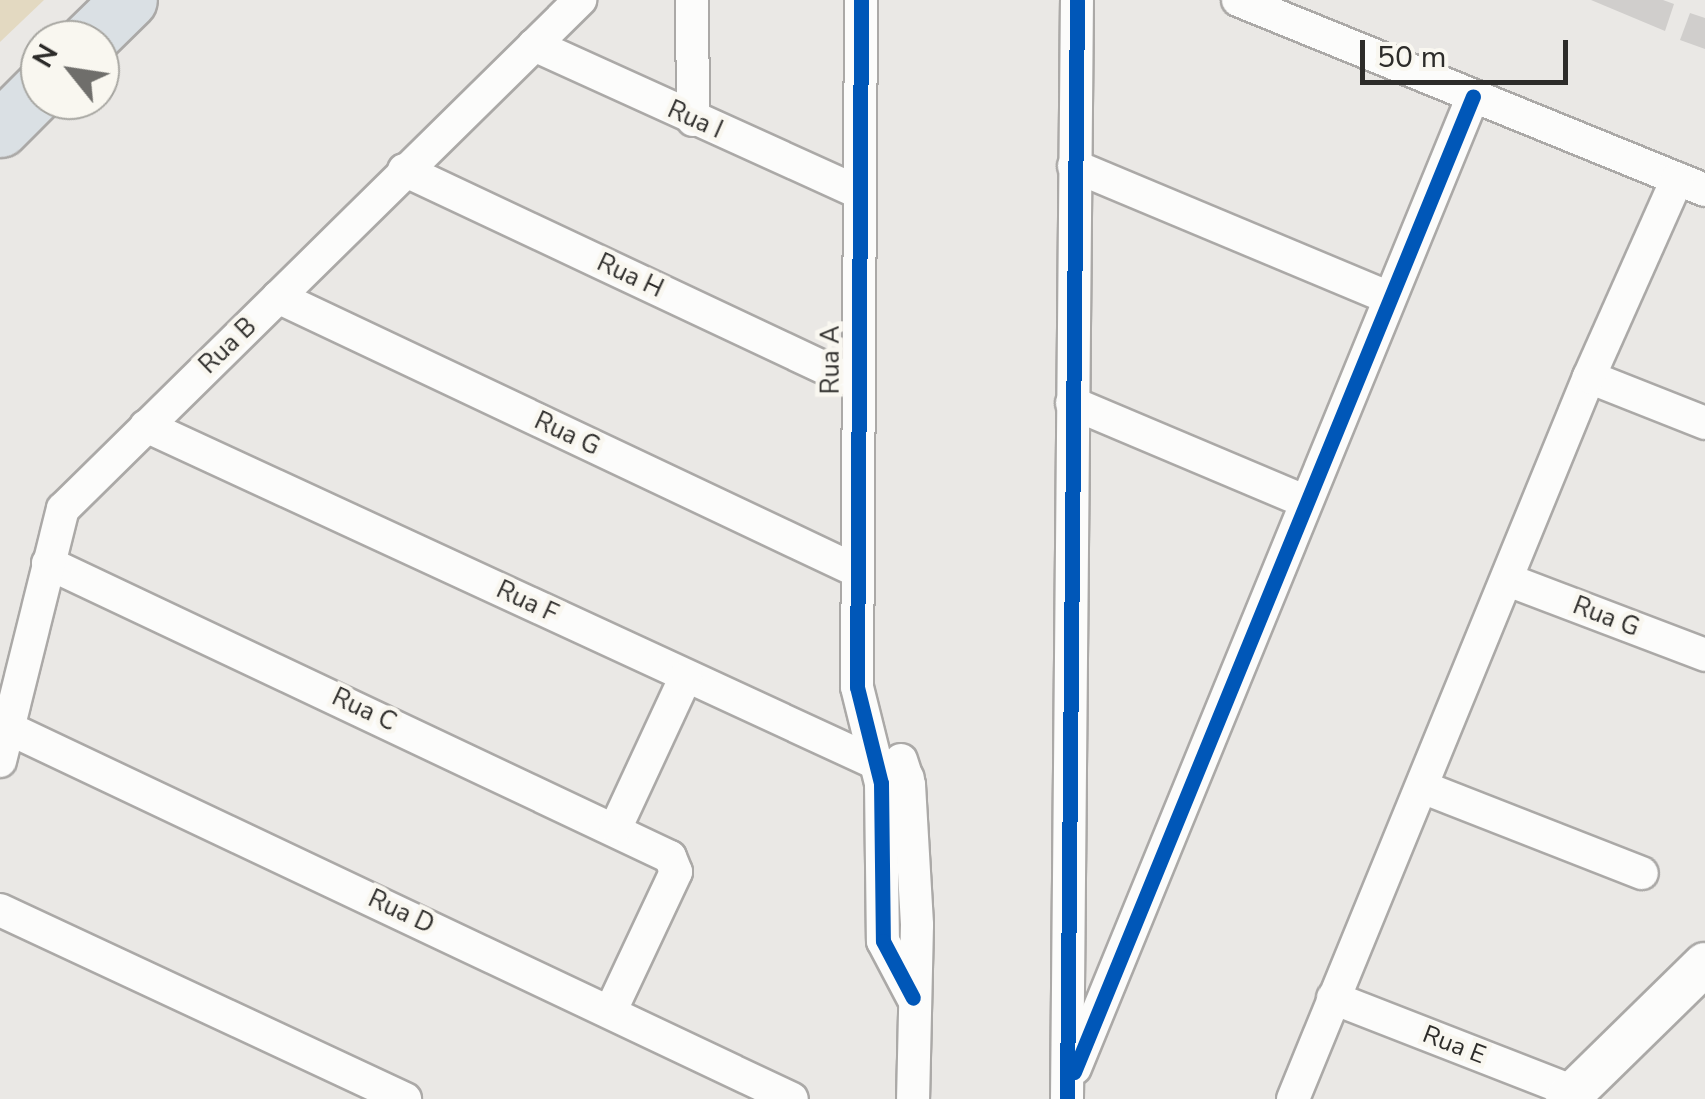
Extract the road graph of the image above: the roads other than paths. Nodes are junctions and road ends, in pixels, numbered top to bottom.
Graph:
1 (129, 0) edge
2 (580, 0) edge
3 (692, 0) edge
4 (861, 0) edge
5 (1077, 0) edge
6 (1238, 0) edge
7 (108, 20) edge
8 (534, 45) junction
9 (1473, 96) junction
10 (20, 108) edge
11 (693, 120) junction
12 (0, 129) edge
13 (1074, 166) junction
14 (404, 170) junction
15 (1691, 184) edge
16 (858, 192) junction
17 (1387, 297) junction
18 (278, 298) junction
19 (1589, 377) junction
20 (856, 383) junction
21 (1072, 403) junction
22 (1705, 423) edge
23 (146, 426) junction
24 (1304, 501) junction
25 (48, 563) junction
26 (857, 571) junction
27 (1508, 580) junction
28 (1705, 655) edge
29 (686, 676) junction
30 (865, 718) junction
31 (8, 728) junction
32 (0, 761) edge
33 (877, 764) junction
34 (908, 778) junction
35 (1422, 787) junction
36 (616, 827) junction
37 (1642, 872) dead end
38 (0, 910) edge
39 (1705, 964) edge
40 (913, 998) junction
41 (1333, 998) junction
42 (611, 1010) junction
43 (1068, 1093) edge
44 (1571, 1096) edge
45 (405, 1099) edge
46 (792, 1099) edge
47 (913, 1099) edge
48 (1293, 1099) edge

1 - 7 highway
2 - 8 street, Rua B
3 - 11 street
4 - 16 street, Rua A
5 - 13 street
6 - 9 street
8 - 11 street, Rua I
8 - 14 street, Rua B
9 - 15 street
9 - 17 street
10 - 12 highway
11 - 16 street, Rua I
13 - 17 street
13 - 21 street
14 - 18 street, Rua B
14 - 20 street, Rua H
15 - 19 street
16 - 20 street, Rua A
17 - 24 street
18 - 23 street, Rua B
18 - 26 street, Rua G
19 - 22 street
19 - 27 street
20 - 26 street, Rua A
21 - 24 street
21 - 43 street
23 - 25 street, Rua B
23 - 29 street, Rua F
24 - 43 street
25 - 31 street, Rua B
25 - 36 street, Rua C
26 - 30 street, Rua A
27 - 28 street, Rua G
27 - 35 street
29 - 33 street, Rua F
29 - 36 street
30 - 33 street, Rua A
30 - 34 street
31 - 32 street, Rua B
31 - 42 street, Rua D
33 - 34 street, Rua F
33 - 40 street, Rua A
34 - 40 street
35 - 37 street
35 - 41 street
36 - 42 street, Rua C
38 - 45 street
39 - 44 street
40 - 47 street
41 - 44 street, Rua E
41 - 48 street
42 - 46 street, Rua D

